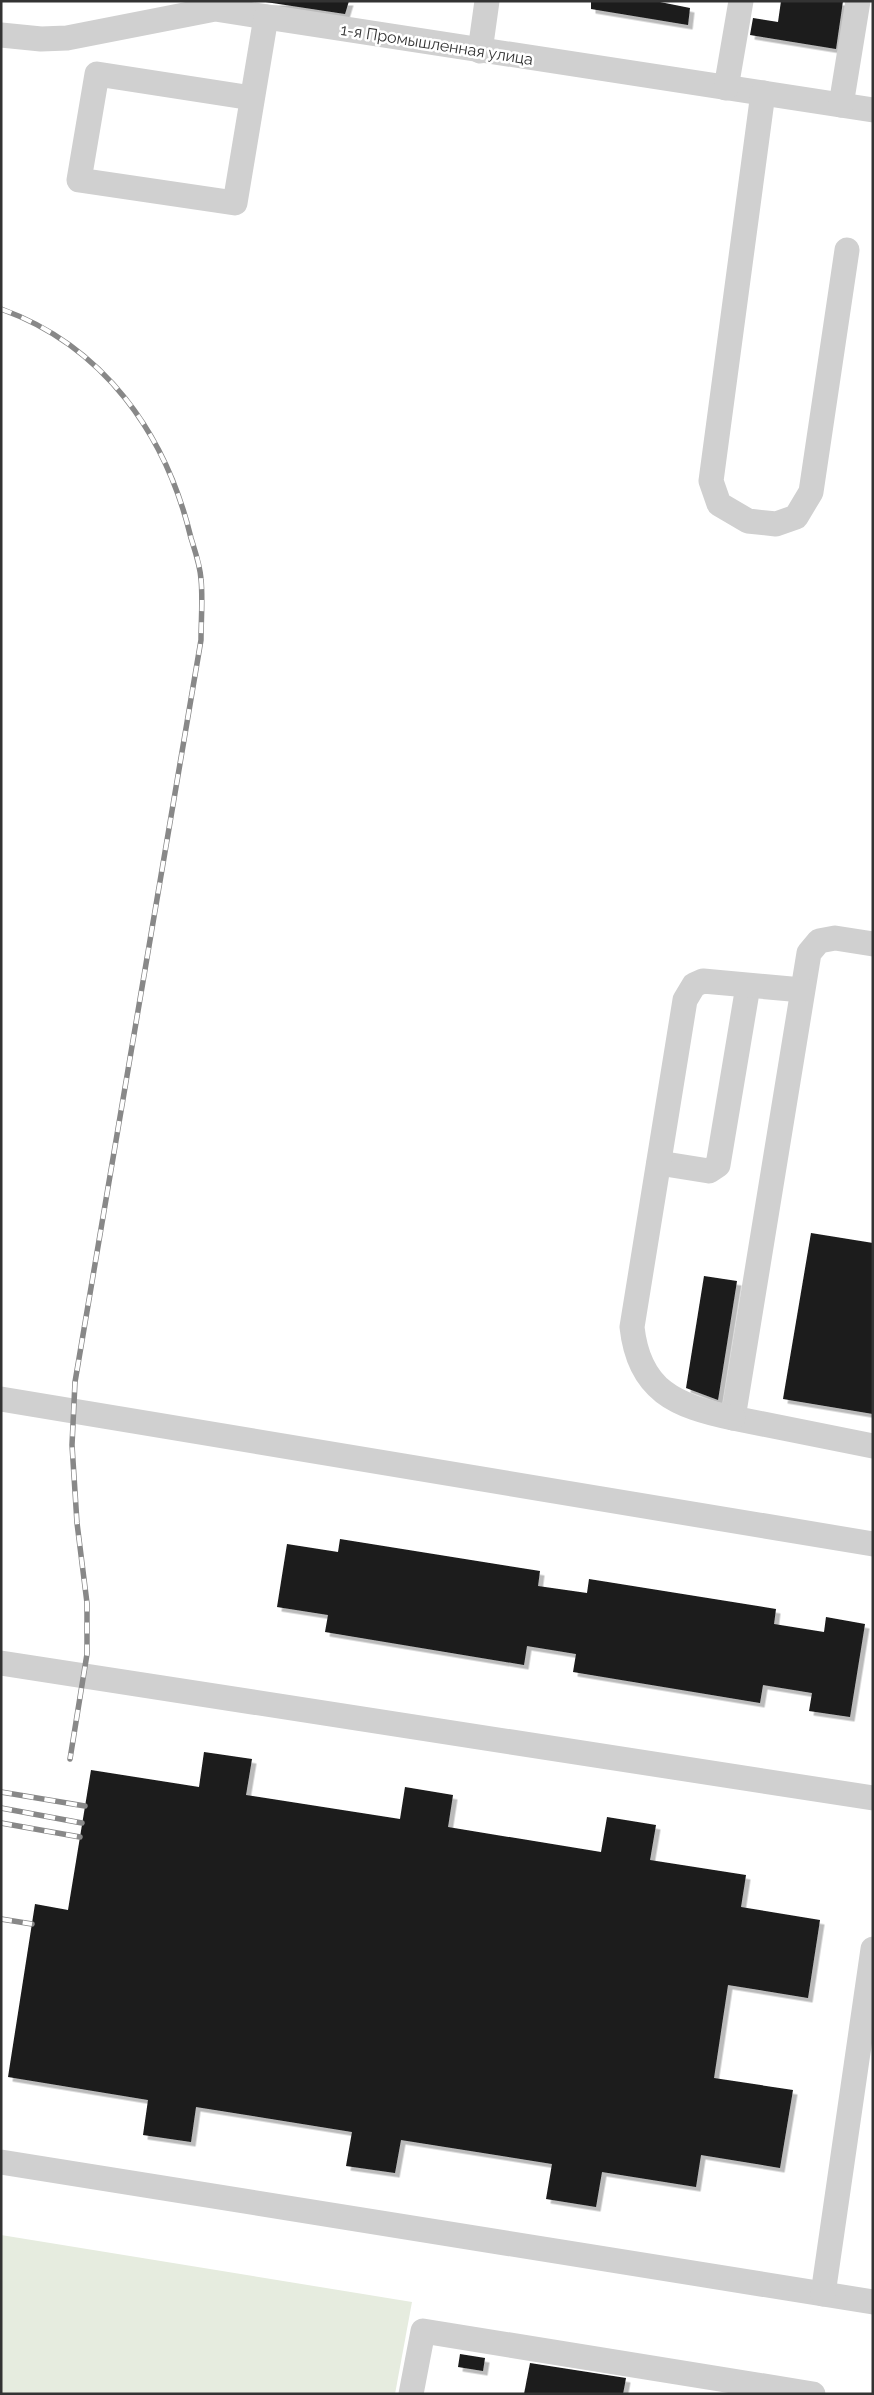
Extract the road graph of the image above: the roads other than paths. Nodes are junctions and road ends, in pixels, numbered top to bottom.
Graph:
1 (163, 1) edge
2 (487, 1) edge
3 (741, 1) edge
4 (858, 1) edge
5 (214, 9) junction
6 (266, 17) junction
7 (1, 35) edge
8 (480, 51) junction
9 (726, 88) junction
10 (764, 93) junction
11 (252, 98) junction
12 (841, 105) junction
13 (873, 110) edge
14 (846, 250) dead end
15 (873, 944) edge
16 (748, 986) junction
17 (802, 990) junction
18 (659, 1163) junction
19 (1, 1399) edge
20 (733, 1418) junction
21 (873, 1446) edge
22 (873, 1544) edge
23 (1, 1663) edge
24 (873, 1798) edge
25 (873, 1949) edge
26 (1, 2162) edge
27 (823, 2294) junction
28 (873, 2302) edge
29 (412, 2394) edge
30 (813, 2394) edge

1 - 5 street
2 - 8 street
3 - 9 street
4 - 12 street
5 - 6 street, 1-я Промышленная улица
5 - 7 street, 1-я Промышленная улица
6 - 8 street, 1-я Промышленная улица
6 - 11 street
8 - 9 street, 1-я Промышленная улица
9 - 10 street, 1-я Промышленная улица
10 - 12 street, 1-я Промышленная улица
10 - 14 street
11 - 11 street
12 - 13 street, 1-я Промышленная улица
15 - 17 street
16 - 17 street
16 - 18 street
16 - 18 street
17 - 20 street
18 - 20 street
19 - 22 street
20 - 21 street
23 - 24 street
25 - 27 street
26 - 27 street
27 - 28 street
29 - 30 street

